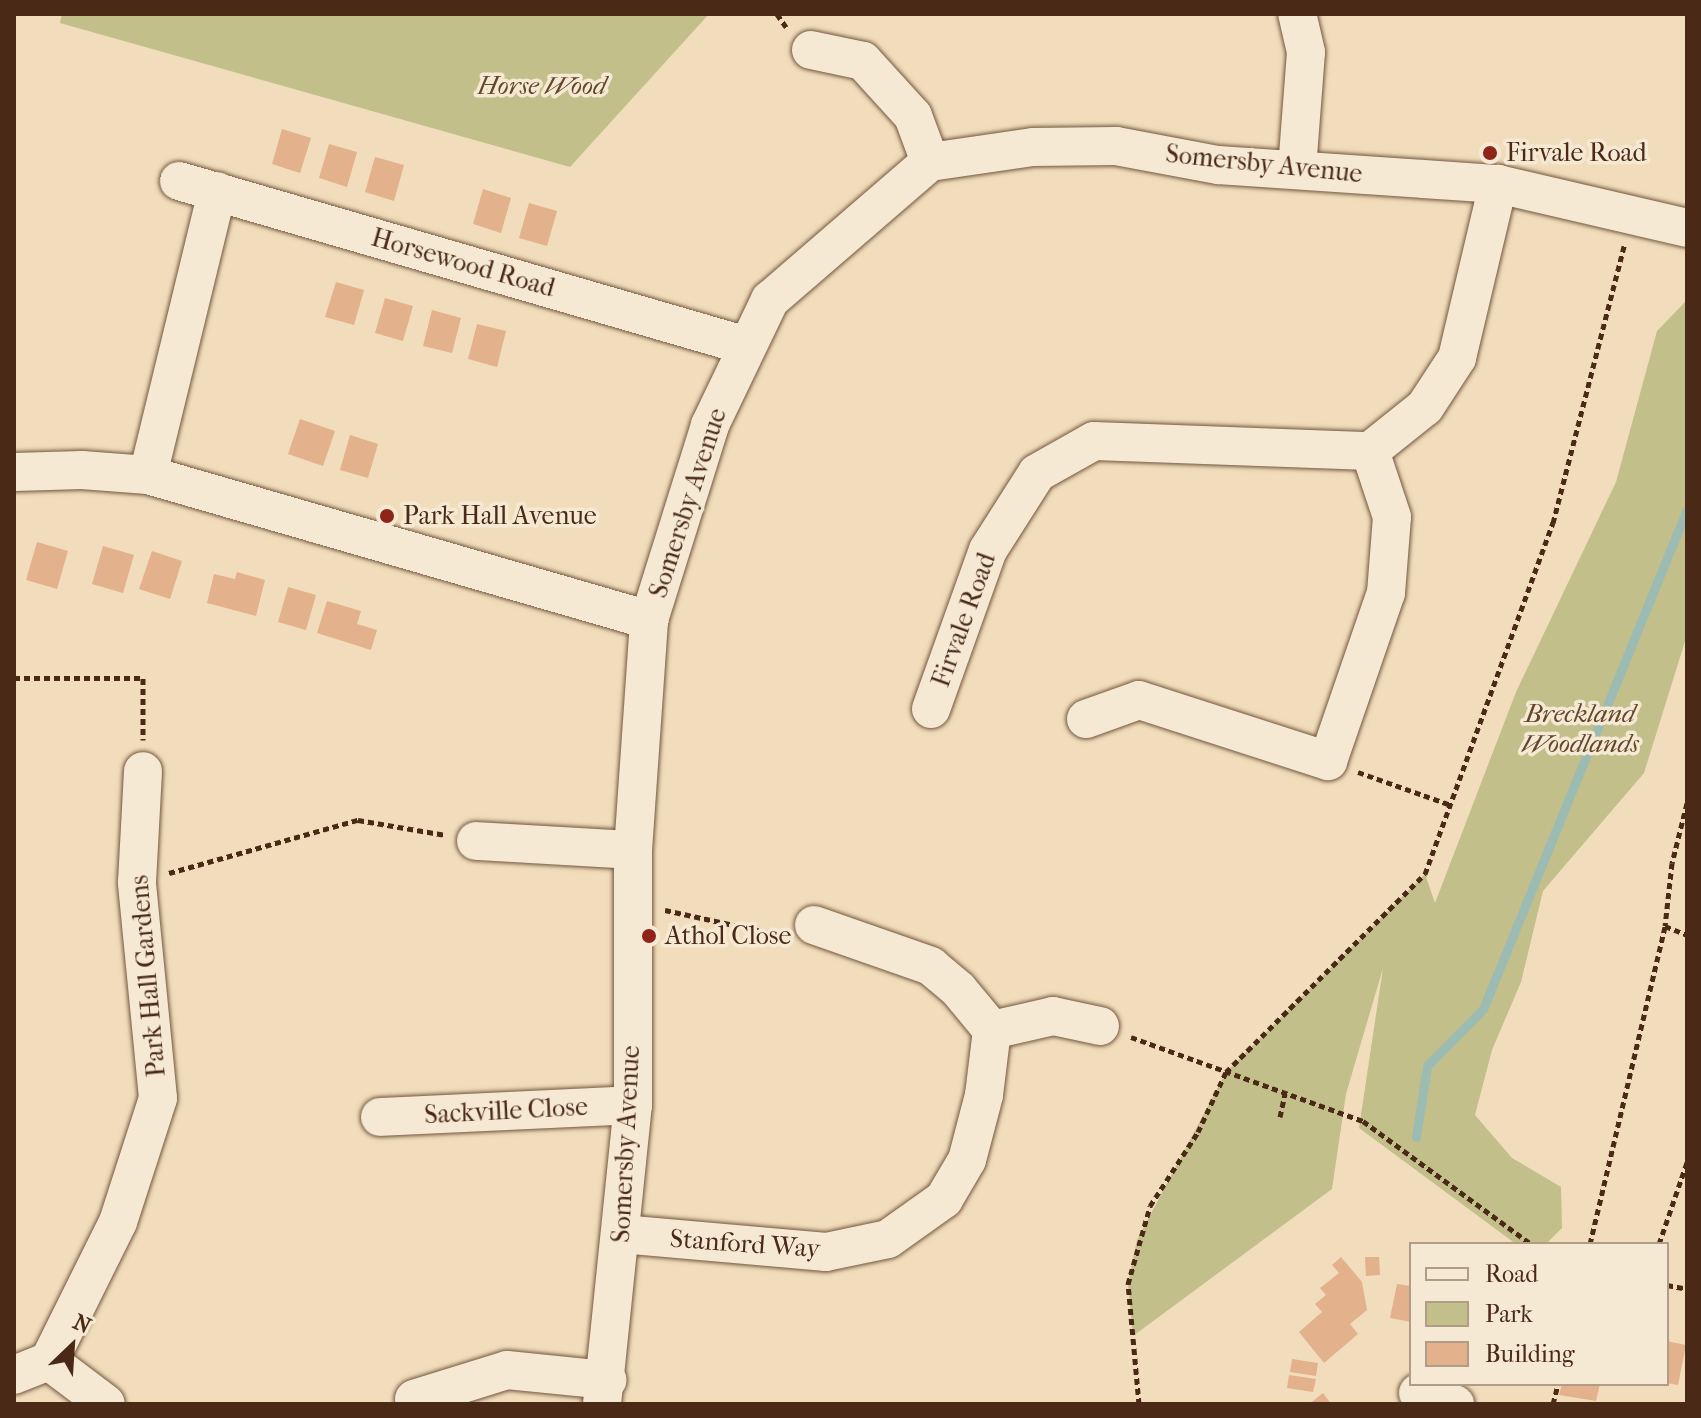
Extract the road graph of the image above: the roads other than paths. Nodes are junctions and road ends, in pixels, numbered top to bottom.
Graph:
1 (1297, 14) edge
2 (811, 50) dead end
3 (930, 162) junction
4 (1297, 169) junction
5 (179, 181) dead end
6 (1498, 184) junction
7 (217, 191) junction
8 (1687, 228) edge
9 (747, 346) junction
10 (1370, 451) junction
11 (14, 472) edge
12 (148, 475) junction
13 (649, 620) junction
14 (931, 709) dead end
15 (1086, 719) dead end
16 (143, 771) road end
17 (476, 841) road end
18 (633, 850) junction
19 (814, 925) road end
20 (1100, 1026) road end
21 (992, 1030) junction
22 (633, 1105) junction
23 (380, 1117) dead end
24 (621, 1234) junction
25 (49, 1361) junction
26 (14, 1375) edge
27 (605, 1392) edge
28 (1415, 1394) edge
29 (414, 1399) dead end
30 (106, 1404) edge
31 (1455, 1404) edge

1 - 4 street
2 - 3 street
3 - 4 street, Somersby Avenue
3 - 9 street, Somersby Avenue
4 - 6 street, Somersby Avenue
5 - 7 street, Horsewood Road
6 - 8 street, Somersby Avenue
6 - 10 street
7 - 9 street, Horsewood Road
7 - 12 street
9 - 13 street, Somersby Avenue
10 - 14 street, Firvale Road
10 - 15 street
11 - 12 street
12 - 13 street
13 - 18 street, Somersby Avenue
16 - 25 street, Park Hall Gardens
17 - 18 street
18 - 22 street, Somersby Avenue
19 - 21 street
20 - 21 street
21 - 24 street, Stanford Way
22 - 23 street, Sackville Close
22 - 24 street, Somersby Avenue
24 - 27 street, Somersby Avenue
25 - 26 street
25 - 30 street
27 - 29 street
28 - 31 street

